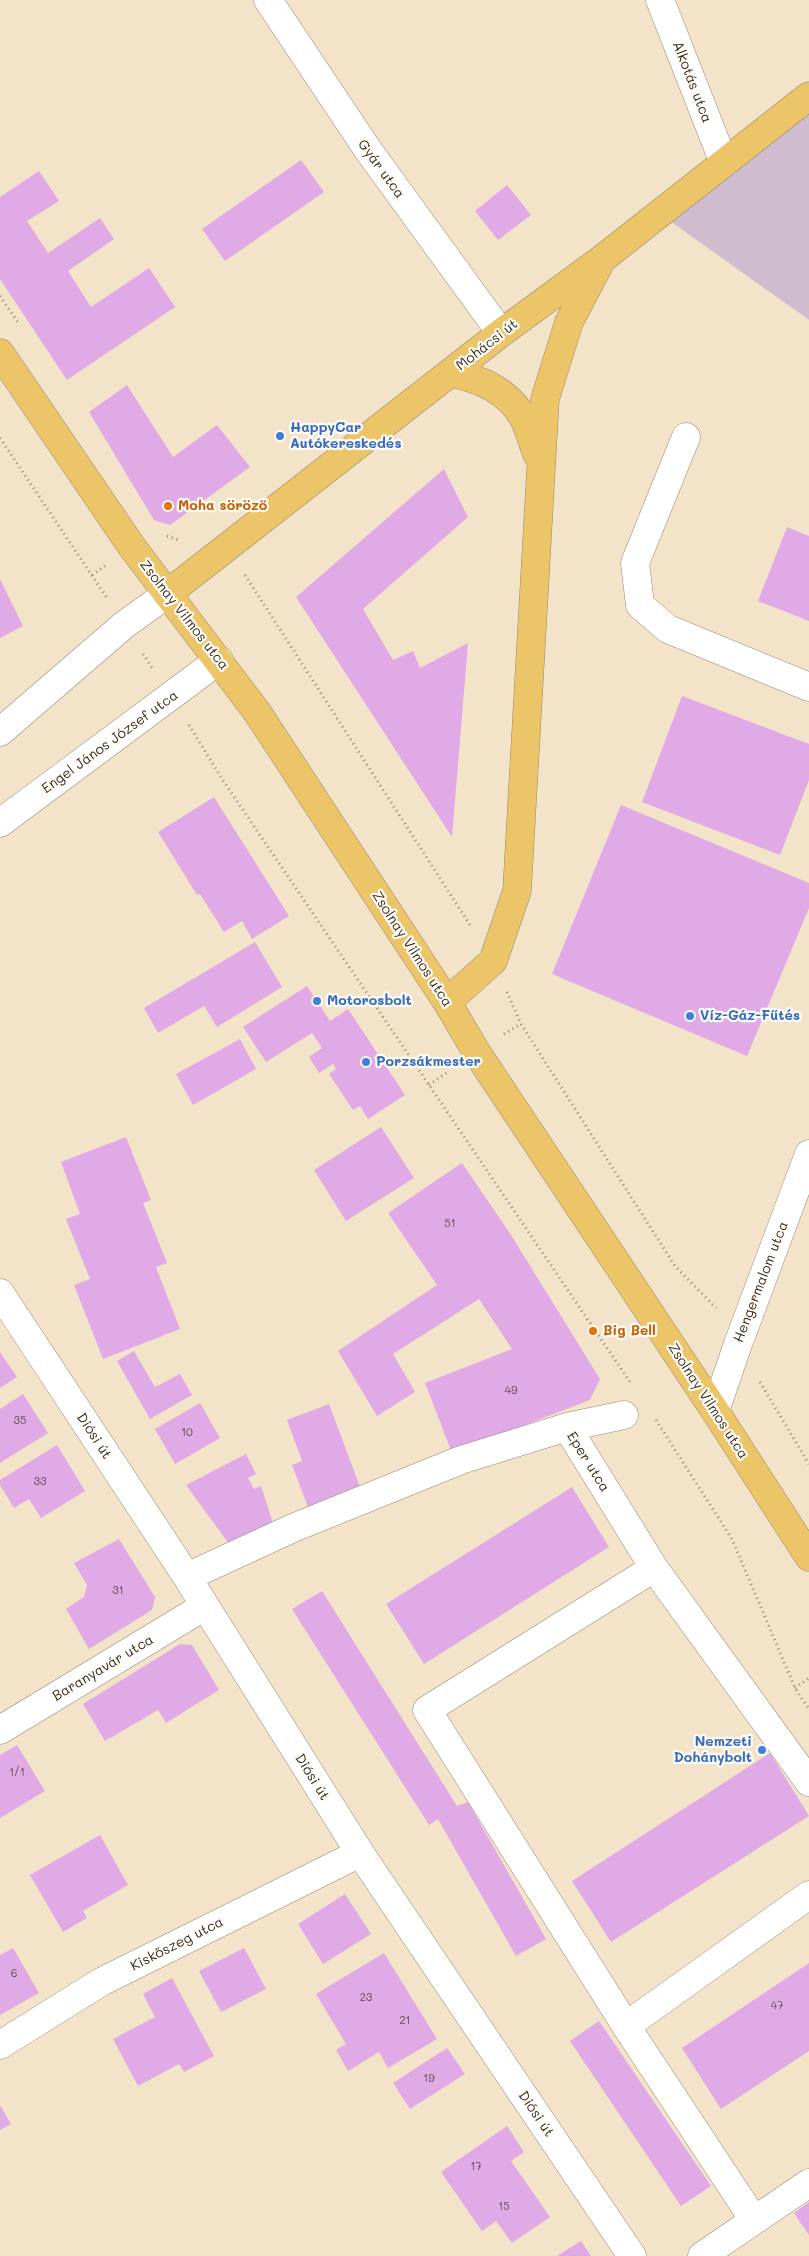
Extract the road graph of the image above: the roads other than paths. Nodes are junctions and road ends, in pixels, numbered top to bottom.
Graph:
1 (268, 0) edge
2 (660, 0) edge
3 (809, 96) edge
4 (724, 163) junction
5 (602, 259) junction
6 (501, 333) junction
7 (0, 353) edge
8 (452, 373) junction
9 (686, 437) dead end
10 (540, 462) junction
11 (167, 594) junction
12 (219, 660) junction
13 (809, 687) edge
14 (0, 732) edge
15 (0, 823) edge
16 (447, 1002) junction
17 (809, 1154) edge
18 (0, 1293) edge
19 (716, 1411) junction
20 (624, 1415) dead end
21 (567, 1427) junction
22 (809, 1557) edge
23 (654, 1568) junction
24 (187, 1577) junction
25 (205, 1606) junction
26 (0, 1730) edge
27 (809, 1782) edge
28 (360, 1853) junction
29 (809, 1895) edge
30 (626, 2026) junction
31 (0, 2045) edge
32 (809, 2183) edge
33 (754, 2220) junction
34 (632, 2256) edge
35 (702, 2256) edge

1 - 6 street, Gyár utca
2 - 4 street, Alkotás utca
3 - 4 main road, Mohácsi út
4 - 5 main road, Mohácsi út
5 - 6 main road, Mohácsi út
5 - 10 main road
6 - 8 main road, Mohácsi út
7 - 11 main road, Zsolnay Vilmos utca
8 - 10 main road
8 - 11 main road, Mohácsi út
9 - 13 street
10 - 16 main road
11 - 12 main road, Zsolnay Vilmos utca
11 - 14 street
12 - 15 street, Engel János József utca
12 - 16 main road, Zsolnay Vilmos utca
16 - 19 main road, Zsolnay Vilmos utca
17 - 19 street, Hengermalom utca
18 - 24 street, Diósi út
19 - 22 main road, Zsolnay Vilmos utca
20 - 21 street
21 - 23 street, Eper utca
21 - 24 street, Eper utca
23 - 27 street, Eper utca
23 - 30 street
24 - 25 street, Diósi út
25 - 26 street, Baranyavár utca
25 - 28 street, Diósi út
28 - 31 street, Kiskőszeg utca
28 - 34 street, Diósi út
29 - 30 street
30 - 33 street
32 - 33 street
33 - 35 street

